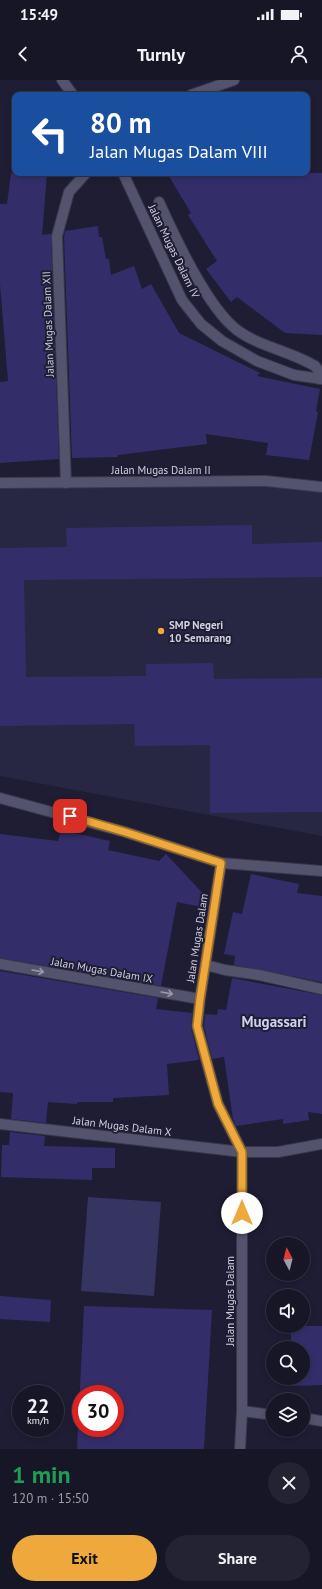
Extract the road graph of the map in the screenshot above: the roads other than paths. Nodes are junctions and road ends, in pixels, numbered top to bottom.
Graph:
1 (62, 80) edge
2 (234, 80) edge
3 (71, 92) edge
4 (200, 92) edge
5 (83, 176) edge
6 (124, 176) edge
7 (159, 202) dead end
8 (321, 379) edge
9 (0, 483) edge
10 (66, 483) junction
11 (322, 487) edge
12 (0, 798) edge
13 (221, 863) junction
14 (322, 871) edge
15 (0, 964) edge
16 (206, 965) junction
17 (322, 989) edge
18 (200, 999) junction
19 (0, 1124) edge
20 (322, 1144) edge
21 (242, 1152) junction
22 (242, 1411) junction
23 (266, 1414) edge
24 (310, 1419) edge
25 (322, 1421) edge
26 (240, 1449) edge

1 - 3 street
2 - 4 street
5 - 10 street, Jalan Mugas Dalam XII
6 - 8 street, Jalan Mugas Dalam IV
7 - 8 street
9 - 10 street, Jalan Mugas Dalam II
10 - 11 street, Jalan Mugas Dalam II
12 - 13 street
13 - 14 street
13 - 16 street, Jalan Mugas Dalam
15 -> 18 street, Jalan Mugas Dalam IX
16 - 17 street
16 - 18 street, Jalan Mugas Dalam
18 - 21 street, Jalan Mugas Dalam
19 - 21 street, Jalan Mugas Dalam X
20 - 21 street
21 - 22 street, Jalan Mugas Dalam
22 - 23 street
22 - 26 street, Jalan Mugas Dalam
24 - 25 street

